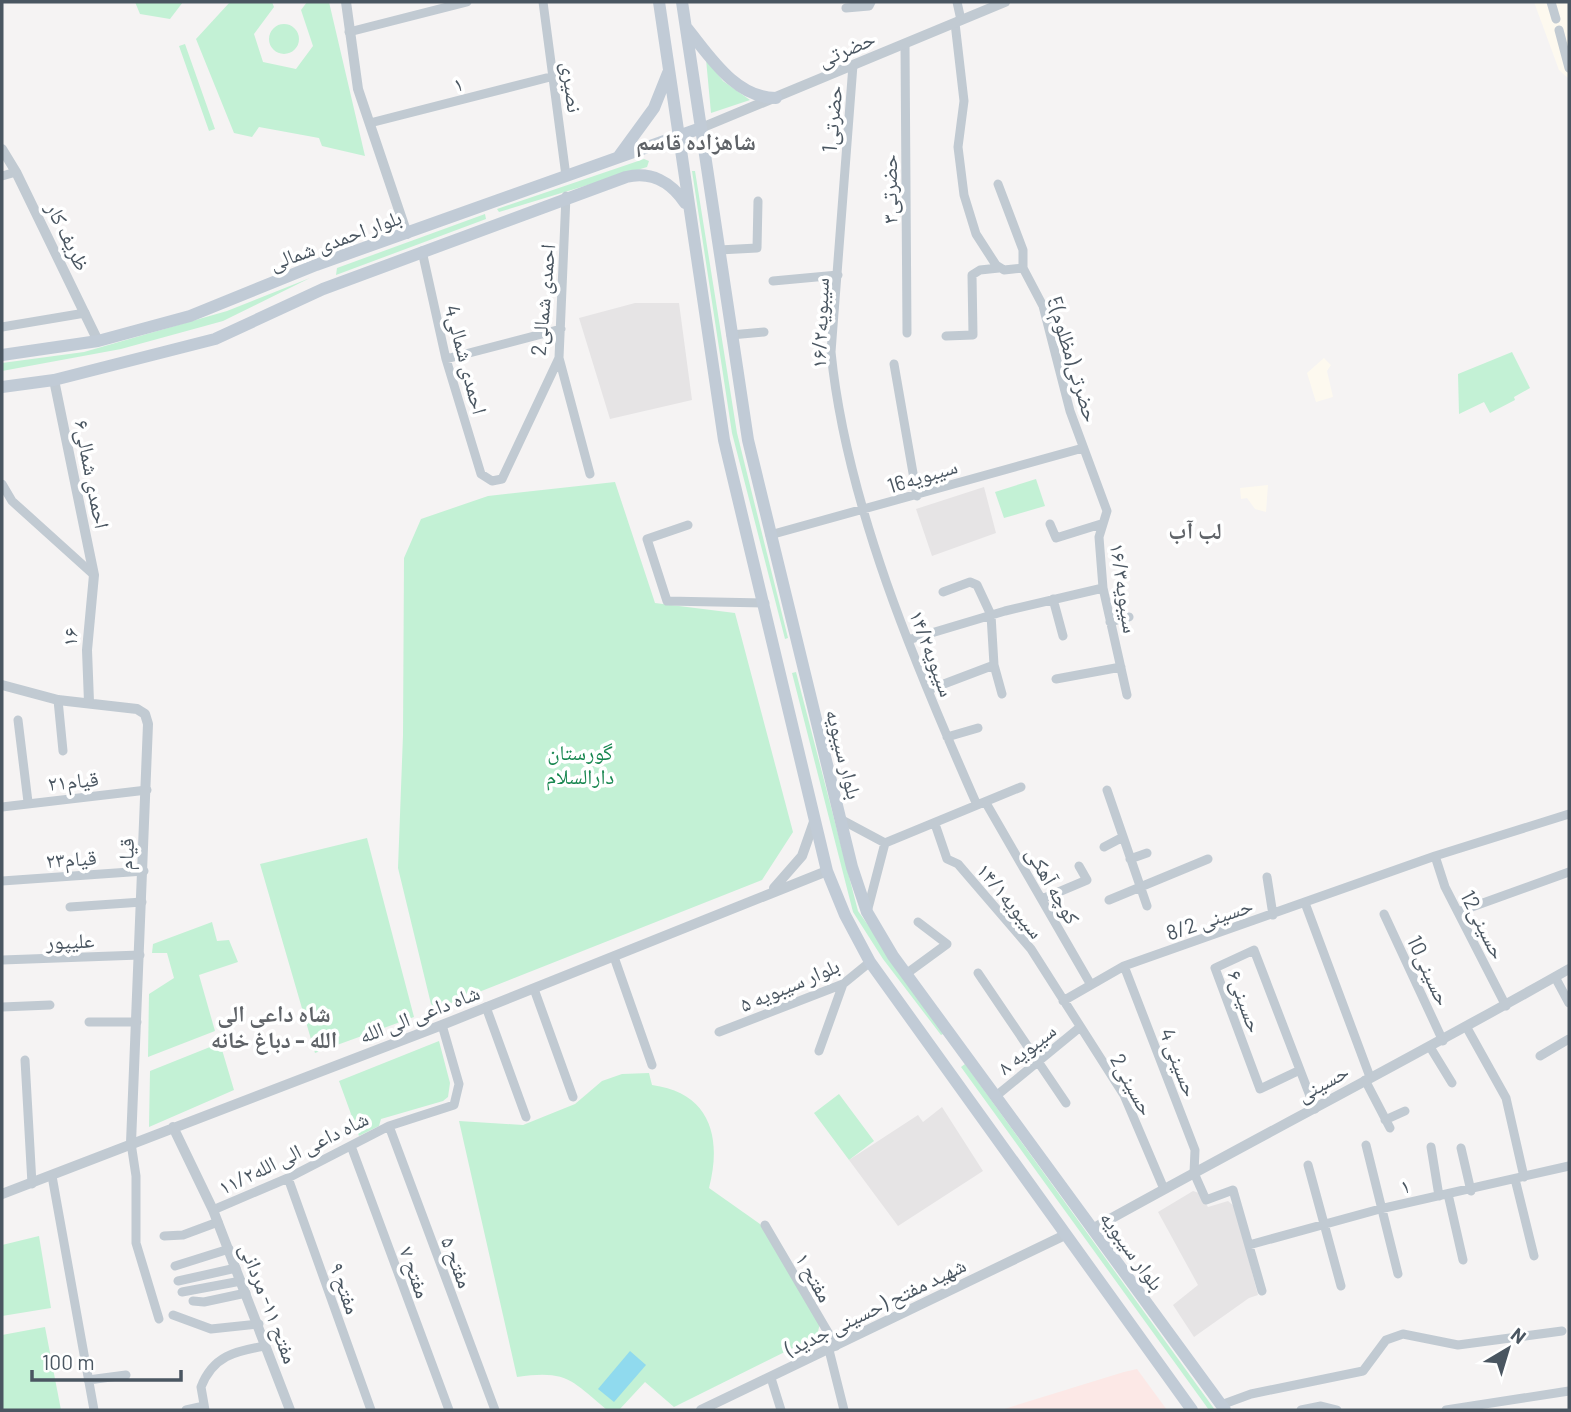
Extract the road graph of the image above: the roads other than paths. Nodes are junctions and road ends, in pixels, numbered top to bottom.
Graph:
1 (346, 2) edge
2 (467, 2) edge
3 (543, 2) edge
4 (659, 2) edge
5 (682, 2) edge
6 (871, 2) edge
7 (957, 2) edge
8 (1551, 2) edge
9 (1000, 3) edge
10 (846, 8) dead end
11 (1556, 19) dead end
12 (958, 21) junction
13 (686, 26) junction
14 (1559, 30) dead end
15 (349, 32) junction
16 (905, 44) junction
17 (853, 65) junction
18 (1569, 68) edge
19 (669, 72) junction
20 (555, 76) junction
21 (776, 98) junction
22 (370, 123) junction
23 (701, 128) junction
24 (677, 137) junction
25 (2, 149) edge
26 (619, 156) junction
27 (16, 172) junction
28 (843, 175) joint
29 (2, 176) edge
30 (566, 176) junction
31 (998, 184) dead end
32 (566, 196) junction
33 (758, 201) dead end
34 (687, 206) junction
35 (407, 234) junction
36 (719, 250) junction
37 (422, 251) junction
38 (316, 265) junction
39 (999, 268) junction
40 (1023, 268) junction
41 (838, 275) junction
42 (773, 281) dead end
43 (323, 289) junction
44 (85, 313) junction
45 (2, 327) edge
46 (561, 329) junction
47 (764, 332) dead end
48 (907, 333) dead end
49 (731, 335) junction
50 (946, 336) dead end
51 (98, 341) junction
52 (2, 355) edge
53 (559, 358) junction
54 (446, 359) junction
55 (894, 364) dead end
56 (54, 380) junction
57 (2, 387) edge
58 (1083, 448) junction
59 (481, 474) joint
60 (590, 474) dead end
61 (2, 484) edge
62 (917, 496) junction
63 (865, 510) junction
64 (1050, 524) dead end
65 (1101, 524) junction
66 (688, 525) dead end
67 (771, 535) junction
68 (94, 575) junction
69 (1103, 587) junction
70 (943, 592) dead end
71 (1054, 599) junction
72 (765, 603) junction
73 (991, 615) junction
74 (1129, 617) dead end
75 (1110, 622) junction
76 (1063, 636) dead end
77 (908, 639) junction
78 (800, 651) junction
79 (778, 657) junction
80 (994, 666) junction
81 (1121, 667) junction
82 (1056, 679) dead end
83 (2, 684) edge
84 (928, 690) junction
85 (1003, 694) dead end
86 (1127, 695) dead end
87 (58, 700) junction
88 (89, 702) junction
89 (18, 720) dead end
90 (978, 728) dead end
91 (947, 737) junction
92 (63, 751) dead end
93 (1021, 787) dead end
94 (147, 790) junction
95 (1107, 790) dead end
96 (28, 802) junction
97 (982, 804) junction
98 (2, 807) edge
99 (816, 814) junction
100 (1569, 814) edge
101 (842, 820) junction
102 (935, 824) junction
103 (1123, 837) junction
104 (885, 843) junction
105 (1104, 847) dead end
106 (1147, 853) dead end
107 (1435, 856) junction
108 (1130, 859) junction
109 (1208, 859) dead end
110 (1079, 866) dead end
111 (144, 871) junction
112 (827, 871) junction
113 (1569, 872) edge
114 (1267, 877) dead end
115 (2, 881) edge
116 (1140, 887) junction
117 (769, 892) junction
118 (1042, 899) junction
119 (1109, 900) dead end
120 (142, 902) junction
121 (1305, 904) junction
122 (1147, 906) dead end
123 (70, 907) dead end
124 (867, 912) junction
125 (1458, 912) junction
126 (1384, 914) dead end
127 (1273, 915) junction
128 (918, 922) dead end
129 (140, 955) junction
130 (614, 957) junction
131 (2, 960) edge
132 (870, 962) junction
133 (1124, 966) junction
134 (1569, 969) edge
135 (978, 973) dead end
136 (906, 974) junction
137 (1555, 977) junction
138 (843, 984) junction
139 (1091, 985) junction
140 (534, 989) junction
141 (1062, 1001) junction
142 (1569, 1003) edge
143 (50, 1005) dead end
144 (1506, 1006) junction
145 (2, 1007) edge
146 (486, 1007) junction
147 (89, 1022) dead end
148 (137, 1022) junction
149 (442, 1025) junction
150 (1079, 1028) junction
151 (1467, 1028) junction
152 (719, 1032) dead end
153 (948, 1032) junction
154 (1569, 1039) edge
155 (927, 1041) junction
156 (1443, 1041) junction
157 (1430, 1047) junction
158 (819, 1051) dead end
159 (1540, 1056) dead end
160 (968, 1059) junction
161 (25, 1060) dead end
162 (1036, 1060) junction
163 (652, 1065) dead end
164 (1300, 1070) junction
165 (948, 1072) junction
166 (1368, 1079) junction
167 (1452, 1083) dead end
168 (996, 1096) junction
169 (573, 1097) dead end
170 (1066, 1103) dead end
171 (1315, 1109) junction
172 (1405, 1111) dead end
173 (526, 1117) dead end
174 (389, 1126) junction
175 (173, 1127) junction
176 (131, 1143) junction
177 (1366, 1144) dead end
178 (351, 1146) junction
179 (1431, 1147) dead end
180 (1461, 1147) dead end
181 (1308, 1165) dead end
182 (1569, 1166) edge
183 (1194, 1172) junction
184 (52, 1176) junction
185 (288, 1178) junction
186 (1520, 1178) junction
187 (32, 1184) junction
188 (1164, 1189) junction
189 (1471, 1191) junction
190 (2, 1194) edge
191 (1444, 1195) junction
192 (1380, 1209) junction
193 (213, 1210) junction
194 (218, 1222) junction
195 (1324, 1223) junction
196 (765, 1225) dead end
197 (1094, 1228) junction
198 (1065, 1235) junction
199 (163, 1236) dead end
200 (1249, 1245) junction
201 (229, 1249) junction
202 (1534, 1256) dead end
203 (1463, 1260) dead end
204 (175, 1266) dead end
205 (236, 1268) junction
206 (1398, 1274) dead end
207 (178, 1281) dead end
208 (242, 1281) junction
209 (1341, 1286) dead end
210 (1262, 1291) dead end
211 (182, 1292) dead end
212 (246, 1293) junction
213 (193, 1301) dead end
214 (173, 1315) dead end
215 (159, 1319) dead end
216 (258, 1324) junction
217 (1562, 1331) dead end
218 (265, 1346) junction
219 (832, 1348) junction
220 (127, 1375) dead end
221 (771, 1378) junction
222 (88, 1380) junction
223 (1569, 1391) edge
224 (205, 1408) edge
225 (1223, 1408) edge
226 (94, 1410) edge
227 (186, 1410) edge
228 (290, 1410) edge
229 (371, 1410) edge
230 (449, 1410) edge
231 (495, 1410) edge
232 (701, 1410) edge
233 (781, 1410) edge
234 (844, 1410) edge
235 (1192, 1410) edge
236 (1301, 1410) edge
237 (1336, 1410) edge
238 (1446, 1410) edge

1 - 15 street
2 - 15 street
3 - 20 street, نصیری
4 - 19 main road, بلوار سیبویه
5 - 13 main road, بلوار سیبویه
6 - 10 street
7 - 12 street
8 - 11 street
9 - 12 street, حضرتی
12 - 16 street, حضرتی
12 - 39 street
13 - 21 main road
13 - 23 main road, بلوار سیبویه
14 - 18 street
15 - 22 street
16 - 17 street, حضرتی
16 - 48 street, حضرتی۳
17 - 21 street, حضرتی
17 - 28 street, 1حضرتی
19 - 24 main road, بلوار سیبویه
19 - 26 main road
20 - 22 street, ۱
20 - 30 street, نصیری
21 - 23 street, حضرتی
22 - 35 street
23 - 24 main road, بلوار احمدی شمالی
23 - 36 main road, بلوار سیبویه
24 - 26 main road, بلوار احمدی شمالی
24 - 34 main road, بلوار سیبویه
25 - 27 street, ظریف کار
26 - 30 main road, بلوار احمدی شمالی
27 - 29 street
27 - 44 street, ظریف کار
28 - 41 street, سیبویه۱۶/۲
30 - 35 main road, بلوار احمدی شمالی
31 - 40 street, 5حضرتی(مظلوم)
32 - 34 main road, بلوار احمدی شمالی
32 - 37 main road, بلوار احمدی شمالی
32 - 46 street, 2احمدی شمالی
33 - 36 street
34 - 72 main road, بلوار سیبویه
35 - 38 main road, بلوار احمدی شمالی
36 - 49 main road, بلوار سیبویه
37 - 43 main road, بلوار احمدی شمالی
37 - 54 street, 4احمدی شمالی
38 - 43 main road
38 - 51 main road, بلوار احمدی شمالی
39 - 40 street
39 - 50 street
40 - 58 street, 5حضرتی(مظلوم)
41 - 42 street
41 - 63 street, سیبویه۱۶/۲
43 - 56 main road, بلوار احمدی شمالی
44 - 45 street
44 - 51 street, ظریف کار
46 - 53 street, 2احمدی شمالی
46 - 54 street
47 - 49 street
49 - 67 main road, بلوار سیبویه
51 - 52 main road, بلوار احمدی شمالی
53 - 59 street, 2احمدی شمالی
53 - 60 street
54 - 59 street, 4احمدی شمالی
55 - 62 street
56 - 57 main road, بلوار احمدی شمالی
56 - 68 street, احمدی شمالی۶
58 - 62 street, سیبویه16
58 - 65 street, سیبویه۱۶/۳
61 - 68 street
62 - 63 street, سیبویه16
63 - 67 street, سیبویه16
63 - 77 street, سیبویه۱۴/۲
64 - 65 street
65 - 69 street, سیبویه۱۶/۳
66 - 72 street
67 - 78 main road, بلوار سیبویه
68 - 88 street, ۱۶
69 - 71 street
69 - 75 street, سیبویه۱۶/۳
70 - 73 street
71 - 73 street
71 - 76 street
72 - 79 main road, بلوار سیبویه
73 - 77 street
73 - 80 street
74 - 75 street
75 - 81 street, سیبویه۱۶/۳
77 - 84 street, سیبویه۱۴/۲
78 - 79 main road
78 - 101 main road, بلوار سیبویه
79 - 99 main road, بلوار سیبویه
80 - 84 street
80 - 85 street
81 - 82 street
81 - 86 street, سیبویه۱۶/۳
83 - 87 street, قیام
84 - 91 street, سیبویه۱۴/۲
87 - 88 street, قیام
87 - 92 street
88 - 94 street, قیام
89 - 96 street
90 - 91 street
91 - 97 street, سیبویه۱۴/۲
93 - 97 street
94 - 96 street, قیام۲۱
94 - 111 street, قیام
95 - 103 street
96 - 98 street, قیام۲۱
97 - 102 street
97 - 118 street, کوچه آهکی
99 - 112 main road, بلوار سیبویه
99 - 117 street
100 - 107 street, 8/2 حسینی
101 - 104 street
101 - 124 main road, بلوار سیبویه
102 - 104 street
102 - 141 street, سیبویه۱۴/۱
103 - 105 street
103 - 108 street
104 - 124 street
106 - 108 street
107 - 121 street, 8/2 حسینی
107 - 125 street, حسینی12
108 - 116 street
109 - 116 street
110 - 118 street
111 - 115 street, قیام۲۳
111 - 120 street, قیام
112 - 117 street, شاه داعی الی الله
112 - 132 main road, بلوار سیبویه
113 - 125 street
114 - 127 street
116 - 119 street
116 - 122 street
117 - 130 street, شاه داعی الی الله
118 - 139 street, کوچه آهکی
120 - 123 street
120 - 129 street, قیام
121 - 127 street, 8/2 حسینی
121 - 166 street
124 - 136 main road, بلوار سیبویه
125 - 144 street, حسینی12
126 - 156 street, حسینی10
127 - 133 street, 8/2 حسینی
128 - 136 street
129 - 131 street, علیپور
129 - 148 street, قیام
130 - 140 street, شاه داعی الی الله
130 - 163 street
132 - 138 street, بلوار سیبویه ۵
132 - 155 main road, بلوار سیبویه
133 - 139 street, 8/2 حسینی
133 - 183 street, حسینی 4
134 - 137 street, حسینی
135 - 162 street
136 - 153 main road, بلوار سیبویه
137 - 142 street
137 - 144 street, حسینی
138 - 152 street, بلوار سیبویه ۵
138 - 158 street
139 - 141 street, 8/2 حسینی
140 - 146 street, شاه داعی الی الله
140 - 169 street
141 - 150 street, حسینی2
143 - 145 street
144 - 151 street, حسینی
146 - 149 street, شاه داعی الی الله
146 - 173 street
147 - 148 street
148 - 176 street, قیام
149 - 174 street, ۱۱/۲شاه داعی الی الله
149 - 175 street, شاه داعی الی الله
150 - 162 street, سیبویه ۸
150 - 188 street, حسینی2
151 - 156 street, حسینی
151 - 186 street
153 - 155 main road
153 - 160 main road, بلوار سیبویه
154 - 159 street
155 - 165 main road, بلوار سیبویه
156 - 157 street, حسینی
157 - 166 street, حسینی
157 - 167 street
160 - 165 main road
160 - 168 main road, بلوار سیبویه
161 - 187 street
162 - 168 street, سیبویه ۸
162 - 170 street
164 - 164 street, حسینی۶
164 - 171 street, حسینی۶
165 - 198 main road, بلوار سیبویه
166 - 171 street, حسینی
166 - 172 street
168 - 197 main road, بلوار سیبویه
171 - 183 street, حسینی
174 - 178 street, ۱۱/۲شاه داعی الی الله
174 - 231 street, مفتح ۵
175 - 176 street, شاه داعی الی الله
175 - 193 street, مفتح ۱۱- مردانی
176 - 184 street, شاه داعی الی الله
176 - 215 street
177 - 192 street
178 - 185 street, ۱۱/۲شاه داعی الی الله
178 - 230 street, مفتح ۷
179 - 191 street
180 - 189 street
181 - 195 street
182 - 186 street, ۱
183 - 188 street, حسینی
183 - 200 street
184 - 187 street, شاه داعی الی الله
184 - 222 street
185 - 193 street, ۱۱/۲شاه داعی الی الله
185 - 229 street, مفتح ۹
186 - 189 street, ۱
186 - 202 street
187 - 190 street, شاه داعی الی الله
188 - 197 street, حسینی
189 - 191 street, ۱
191 - 192 street, ۱
191 - 203 street
192 - 195 street, ۱
192 - 206 street
193 - 194 street, مفتح ۱۱- مردانی
194 - 199 street
194 - 201 street, مفتح ۱۱- مردانی
195 - 200 street, ۱
195 - 209 street
196 - 219 street, مفتح ۱
197 - 225 main road, بلوار سیبویه
198 - 219 street, شهید مفتح (حسینی جدید)
198 - 235 main road, بلوار سیبویه
200 - 210 street
201 - 204 street
201 - 205 street, مفتح ۱۱- مردانی
205 - 207 street
205 - 208 street, مفتح ۱۱- مردانی
208 - 211 street
208 - 212 street, مفتح ۱۱- مردانی
212 - 213 street
212 - 216 street, مفتح ۱۱- مردانی
214 - 216 street
216 - 218 street, مفتح ۱۱- مردانی
217 - 225 street
218 - 224 street
218 - 228 street, مفتح ۱۱- مردانی
219 - 221 street, شهید مفتح (حسینی جدید)
219 - 234 street, مفتح ۱
220 - 222 street
221 - 232 street, شهید مفتح (حسینی جدید)
221 - 233 street
222 - 226 street
223 - 238 street
224 - 227 street
236 - 237 street

